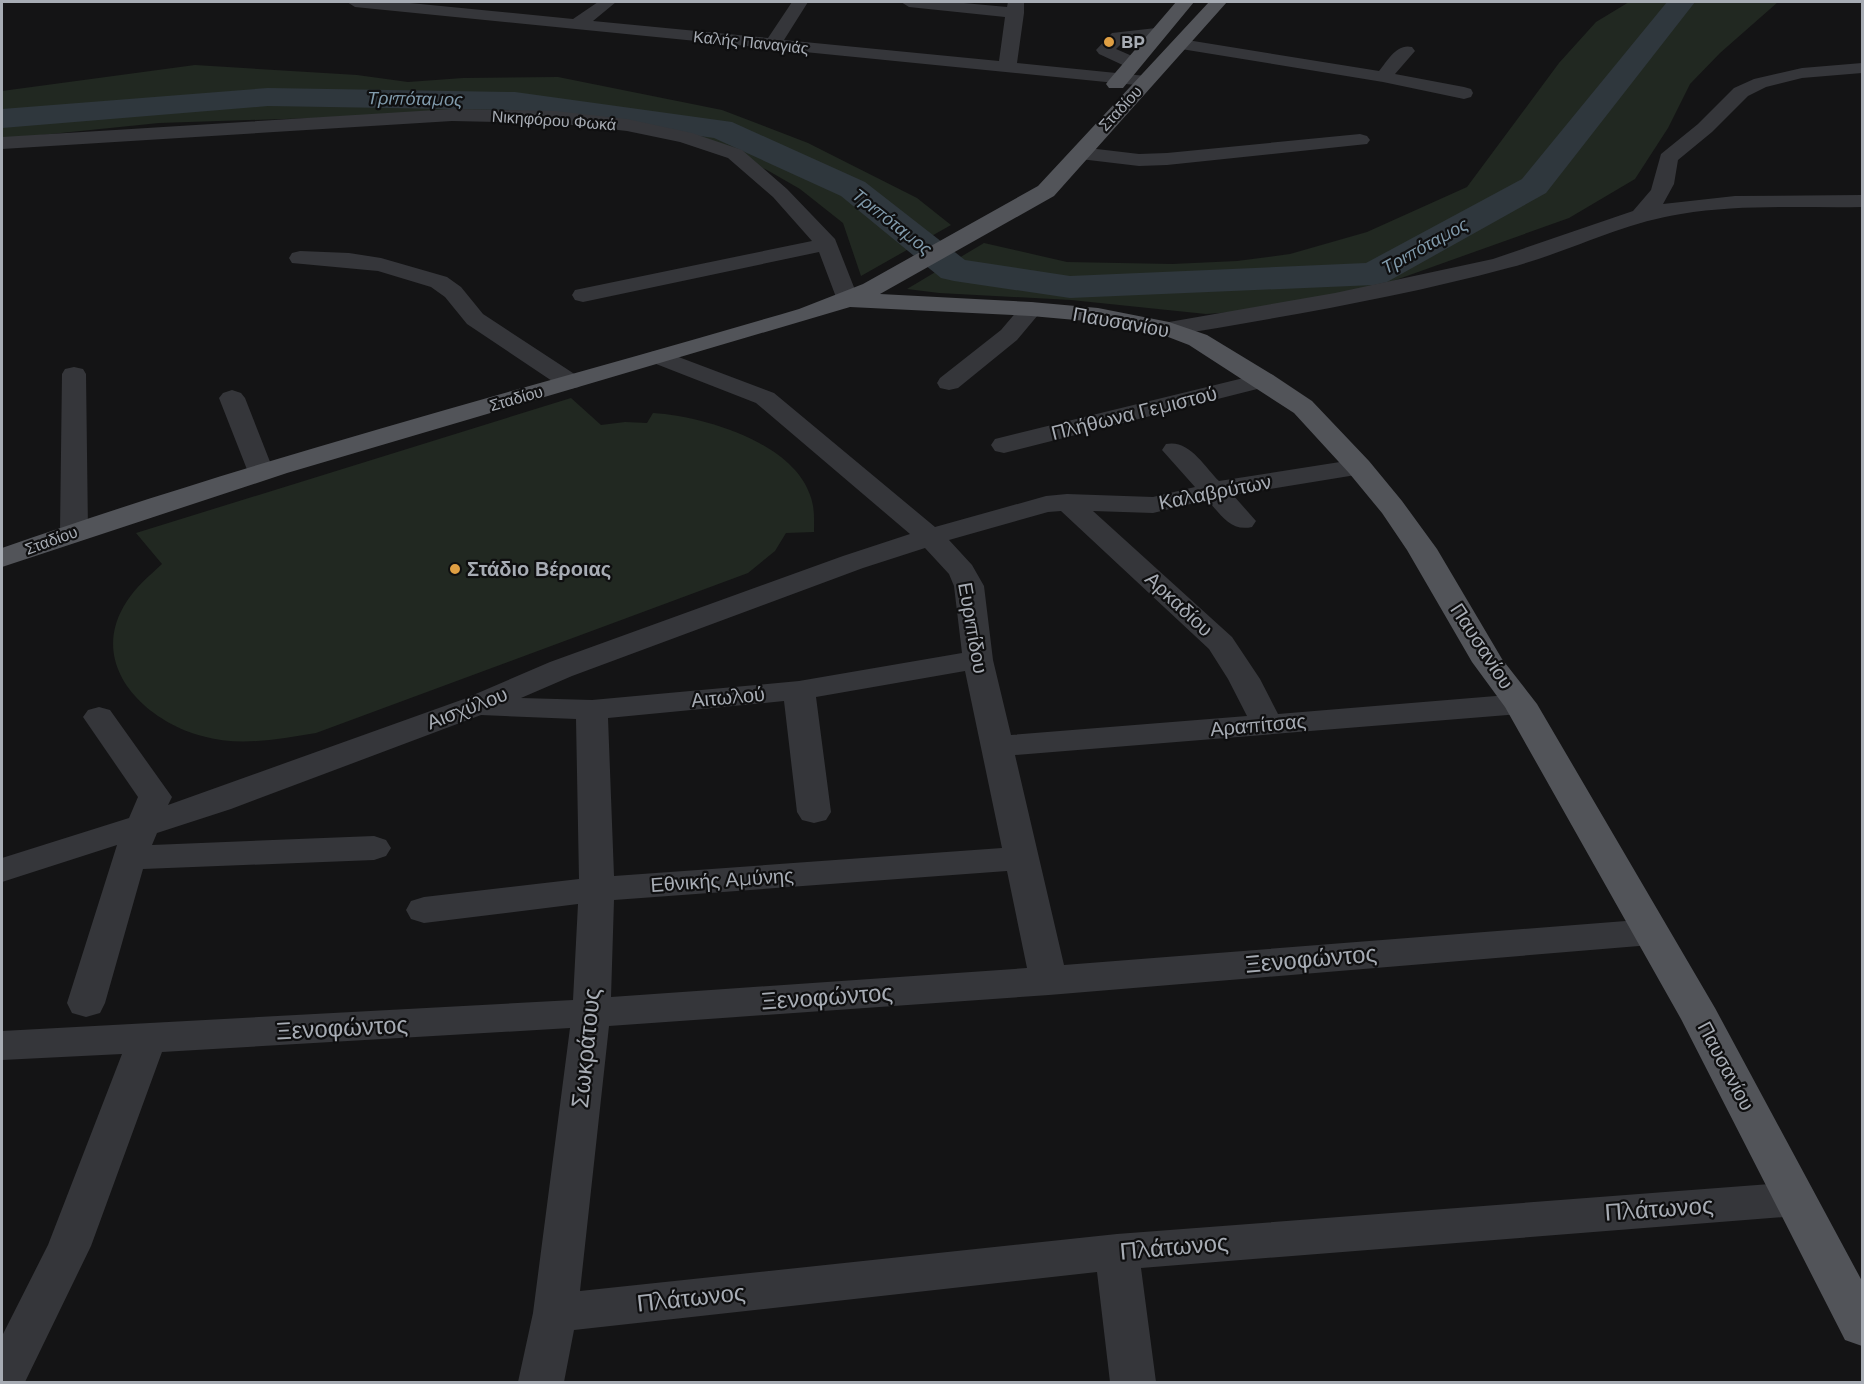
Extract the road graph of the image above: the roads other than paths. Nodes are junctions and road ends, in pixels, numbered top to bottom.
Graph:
1 (355, 2) edge
2 (608, 2) edge
3 (800, 2) edge
4 (909, 2) edge
5 (1183, 2) edge
6 (1218, 2) edge
7 (1016, 8) edge
8 (577, 24) junction
9 (1156, 33) junction
10 (1181, 44) junction
11 (772, 45) junction
12 (1406, 51) dead end
13 (1133, 63) junction
14 (1007, 67) junction
15 (1863, 68) edge
16 (1383, 77) junction
17 (1119, 79) junction
18 (1146, 81) junction
19 (1464, 93) dead end
20 (1104, 97) dead end
21 (1081, 124) dead end
22 (1360, 140) dead end
23 (2, 143) edge
24 (1080, 153) junction
25 (1863, 201) edge
26 (1016, 205) junction
27 (1640, 216) junction
28 (826, 244) junction
29 (300, 258) dead end
30 (583, 295) dead end
31 (847, 300) junction
32 (1031, 309) junction
33 (1169, 329) junction
34 (660, 357) junction
35 (74, 374) dead end
36 (1264, 380) junction
37 (570, 382) junction
38 (949, 382) dead end
39 (231, 398) dead end
40 (1004, 445) dead end
41 (1175, 450) dead end
42 (1359, 467) junction
43 (261, 472) junction
44 (1214, 490) junction
45 (1067, 502) junction
46 (1242, 521) dead end
47 (74, 531) junction
48 (930, 537) junction
49 (2, 558) edge
50 (978, 660) junction
51 (799, 690) junction
52 (1520, 704) junction
53 (475, 706) junction
54 (592, 710) junction
55 (99, 717) dead end
56 (1268, 724) junction
57 (996, 746) junction
58 (814, 812) dead end
59 (143, 825) junction
60 (374, 848) dead end
61 (129, 858) junction
62 (1021, 858) junction
63 (2, 870) edge
64 (597, 889) junction
65 (424, 910) dead end
66 (1651, 932) junction
67 (1049, 981) junction
68 (86, 1003) dead end
69 (591, 1014) junction
70 (147, 1039) junction
71 (2, 1045) edge
72 (1796, 1199) junction
73 (1117, 1252) junction
74 (555, 1313) junction
75 (1863, 1326) edge
76 (2, 1383) edge
77 (541, 1383) edge
78 (1133, 1383) edge

1 - 8 street, Καλής Παναγιάς
2 - 8 street
3 - 11 street
4 - 7 street
5 - 9 main road, Σταδίου
6 - 10 main road, Σταδίου
7 - 14 street
8 - 11 street, Καλής Παναγιάς
9 - 13 main road, Σταδίου
9 - 13 street
10 - 16 street
10 - 18 main road, Σταδίου
11 - 14 street, Καλής Παναγιάς
12 - 16 street
13 - 17 main road, Σταδίου
14 - 17 street, Καλής Παναγιάς
15 - 27 street
16 - 19 street
17 - 18 street, Καλής Παναγιάς
17 - 20 main road, Σταδίου
18 - 24 main road, Σταδίου
21 - 26 main road, Σταδίου
22 - 24 street
23 - 28 street, Νικηφόρου Φωκά
24 - 26 main road, Σταδίου
25 - 27 street
26 - 31 main road, Σταδίου
27 - 33 street
28 - 30 street
28 - 31 street, Νικηφόρου Φωκά
29 - 37 street
31 - 32 main road, Παυσανίου
31 - 34 main road, Σταδίου
32 - 33 main road, Παυσανίου
32 - 38 street
33 - 36 main road, Παυσανίου
34 - 37 main road, Σταδίου
34 - 48 street, Ευριπίδου
35 - 47 street
36 - 40 street, Πλήθωνα Γεμιστού
36 - 42 main road, Παυσανίου
37 - 43 main road, Σταδίου
39 - 43 street
41 - 44 street
42 - 44 street, Καλαβρύτων
42 - 52 main road, Παυσανίου
43 - 47 main road, Σταδίου
44 - 45 street, Καλαβρύτων
44 - 46 street
45 - 48 street, Καλαβρύτων
45 - 56 street, Αρκαδίου
47 - 49 main road, Σταδίου
48 - 50 street, Ευριπίδου
48 - 53 street, Αισχύλου
50 - 51 street, Αιτωλού
50 - 57 street, Ευριπίδου
51 - 54 street, Αιτωλού
51 - 58 street
52 - 56 street, Αραπίτσας
52 - 66 main road, Παυσανίου
53 - 54 street, Αιτωλού
53 - 59 street, Αισχύλου
54 - 64 street, Σωκράτους
55 - 59 street
56 - 57 street, Αραπίτσας
57 - 62 street, Ευριπίδου
59 - 61 street
59 - 63 street, Αισχύλου
60 - 61 street
61 - 68 street
62 - 64 street, Εθνικής Αμύνης
62 - 67 street, Ευριπίδου
64 - 65 street, Εθνικής Αμύνης
64 - 69 street, Σωκράτους
66 - 67 street, Ξενοφώντος
66 - 72 main road, Παυσανίου
67 - 69 street, Ξενοφώντος
69 - 70 street, Ξενοφώντος
69 - 74 street, Σωκράτους
70 - 71 street, Ξενοφώντος
70 - 76 street
72 - 73 street, Πλάτωνος
72 - 75 main road, Παυσανίου
73 - 74 street, Πλάτωνος
73 - 78 street
74 - 77 street, Σωκράτους

